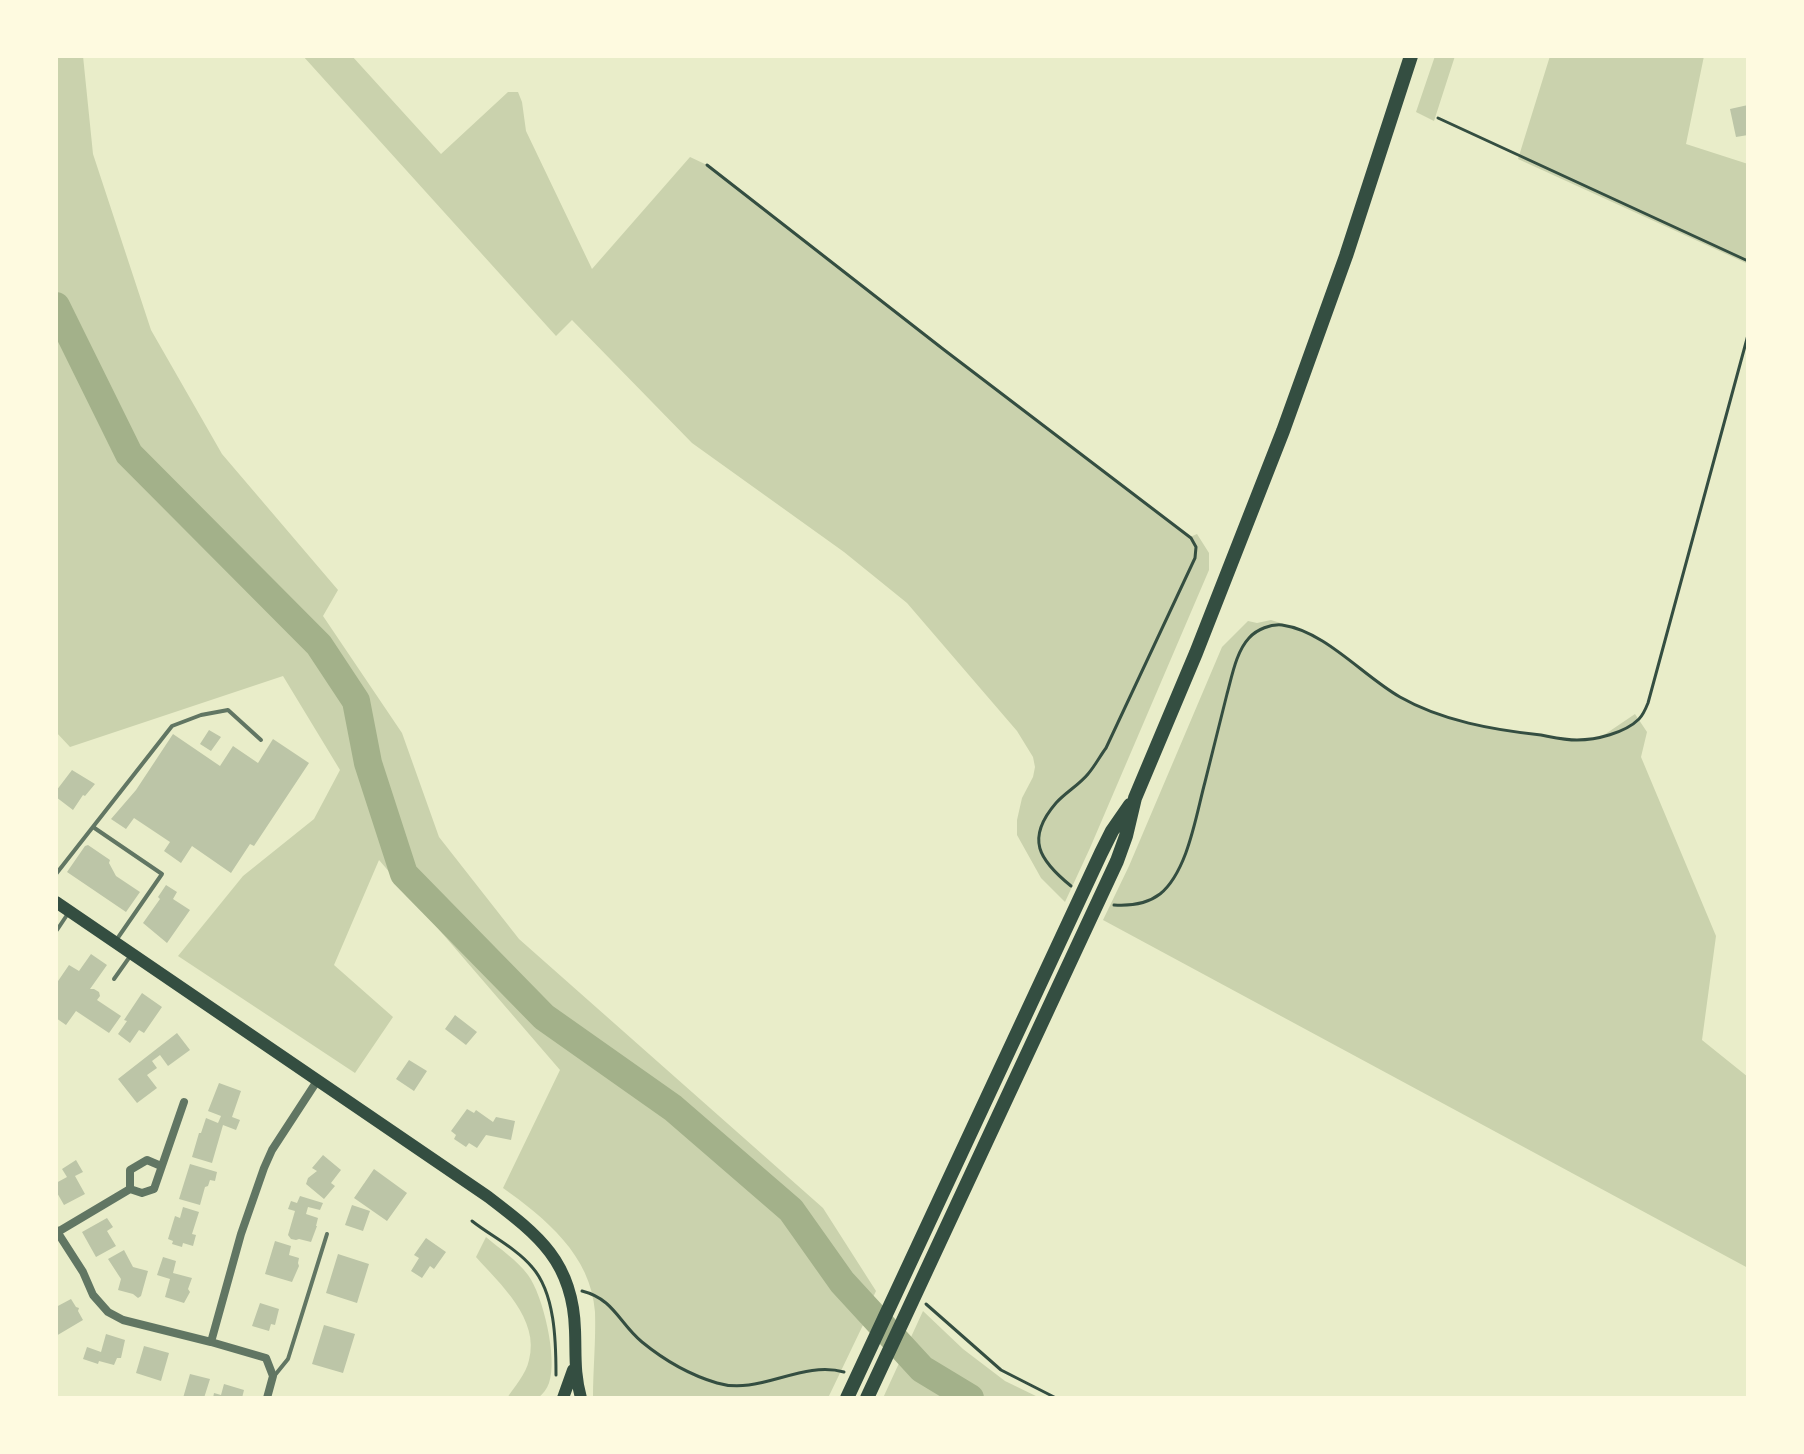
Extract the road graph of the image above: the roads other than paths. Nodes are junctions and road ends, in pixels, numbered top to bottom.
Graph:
1 (1411, 56) edge
2 (261, 740) dead end
3 (1135, 798) junction
4 (93, 827) junction
5 (56, 874) edge
6 (56, 902) edge
7 (70, 912) junction
8 (57, 930) edge
9 (114, 943) junction
10 (131, 954) junction
11 (114, 979) dead end
12 (317, 1081) junction
13 (184, 1102) dead end
14 (161, 1166) junction
15 (130, 1189) junction
16 (56, 1232) edge
17 (327, 1234) dead end
18 (211, 1342) junction
19 (575, 1367) junction
20 (273, 1376) junction
21 (267, 1398) edge
22 (563, 1398) edge
23 (581, 1398) edge
24 (847, 1398) edge
25 (867, 1398) edge

1 - 3 main road
2 - 4 lane
3 - 24 main road
3 - 25 main road
4 - 5 lane
4 - 9 lane
6 - 7 main road
7 - 8 lane
7 - 9 main road
9 - 10 main road
10 - 11 lane
10 - 12 main road
12 - 18 street
12 - 19 main road
13 - 14 street
14 - 15 street
14 - 15 street
15 - 16 street
16 - 18 street
17 - 20 lane
18 - 20 street
19 - 22 main road
19 - 23 main road
20 - 21 street

